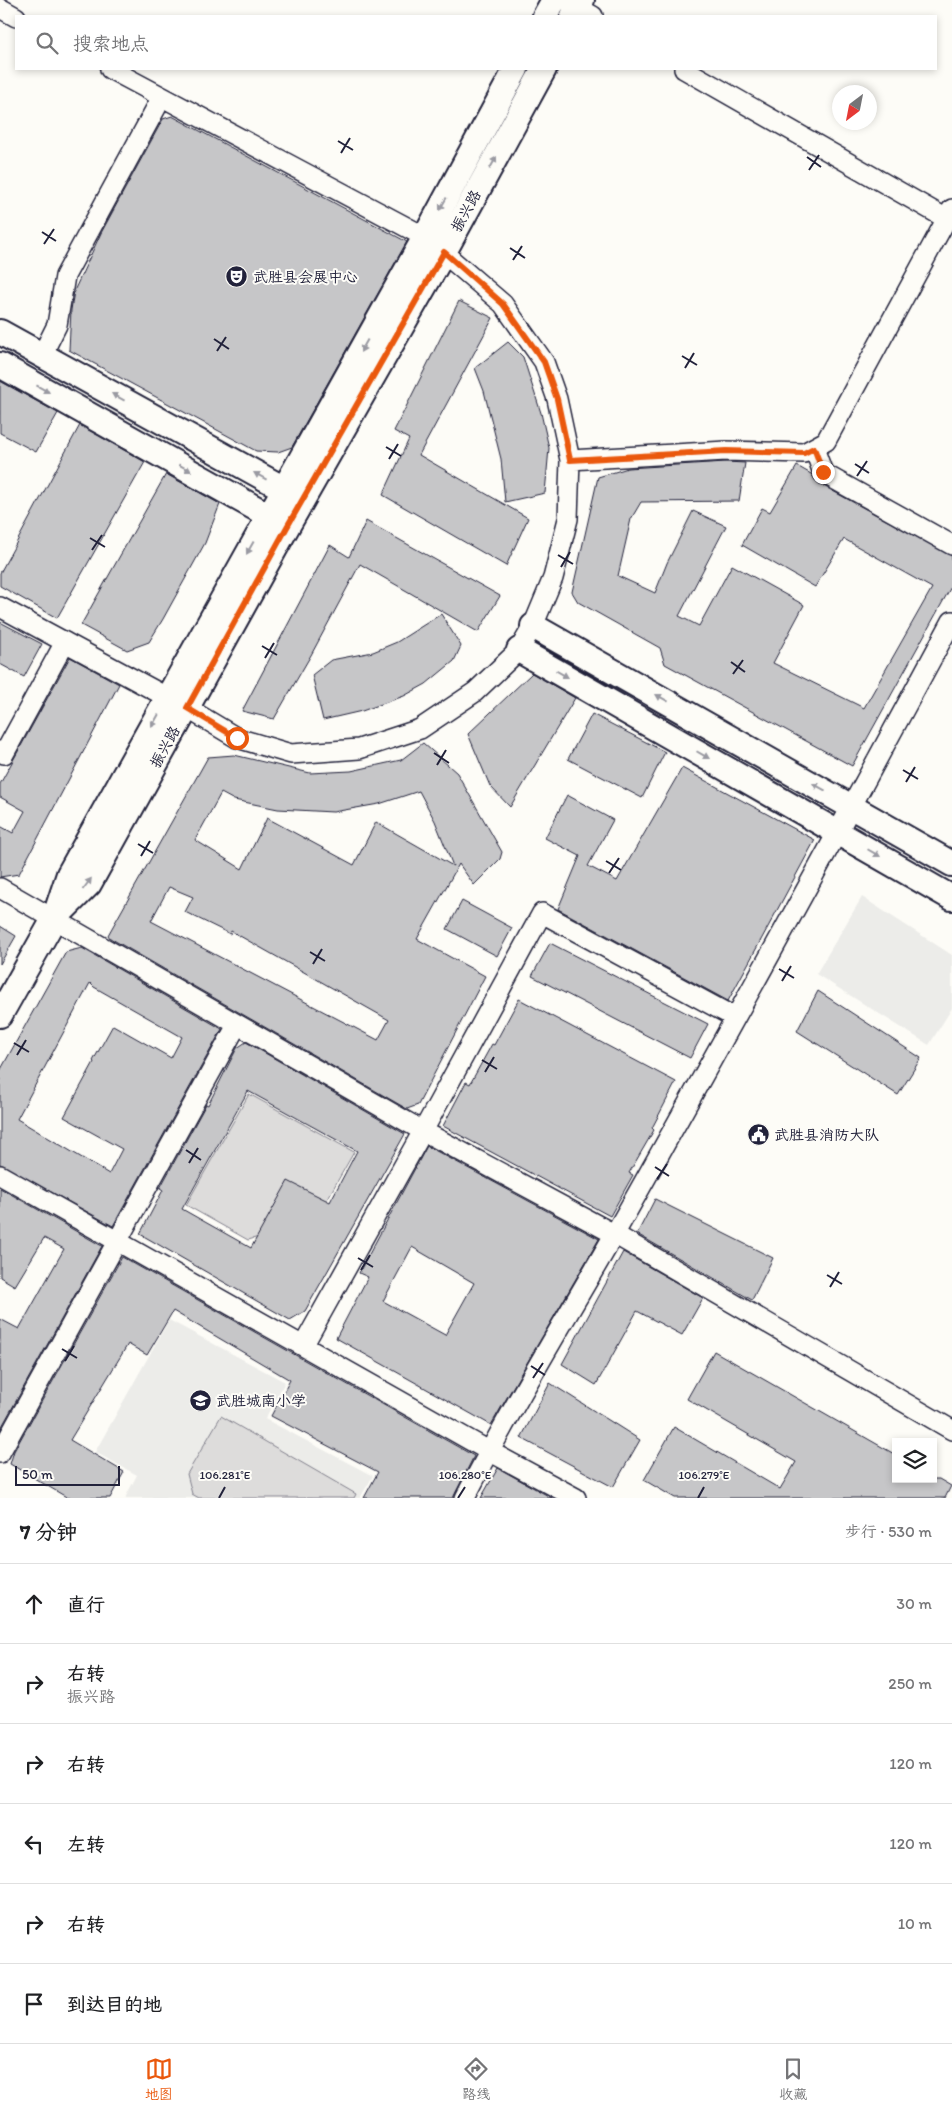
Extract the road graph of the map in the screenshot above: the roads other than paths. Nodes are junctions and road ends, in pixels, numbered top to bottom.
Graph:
1 (554, 0) edge
2 (0, 8) edge
3 (546, 15) edge
4 (15, 16) edge
5 (112, 70) edge
6 (515, 70) edge
7 (543, 70) edge
8 (686, 70) edge
9 (162, 97) junction
10 (949, 214) edge
11 (425, 237) junction
12 (444, 252) junction
13 (0, 332) edge
14 (42, 355) junction
15 (0, 365) edge
16 (814, 448) junction
17 (570, 460) junction
18 (293, 494) junction
19 (278, 520) junction
20 (952, 545) edge
21 (0, 607) edge
22 (952, 621) edge
23 (533, 626) junction
24 (65, 642) junction
25 (519, 650) junction
26 (177, 703) junction
27 (0, 751) edge
28 (852, 806) junction
29 (838, 833) junction
30 (952, 864) edge
31 (0, 888) edge
32 (952, 898) edge
33 (54, 919) junction
34 (0, 1016) edge
35 (734, 1017) junction
36 (237, 1025) junction
37 (423, 1131) junction
38 (0, 1175) edge
39 (614, 1234) junction
40 (118, 1241) junction
41 (303, 1346) junction
42 (952, 1430) edge
43 (489, 1451) junction
44 (0, 1453) edge
45 (465, 1498) edge
46 (576, 1498) edge

1 - 3 main road
2 - 4 street
5 - 9 street
6 -> 11 main road, 振兴路
12 -> 7 main road, 振兴路
8 - 10 street
9 - 11 street
9 - 14 street
10 - 16 street
11 - 12 street
11 -> 18 main road, 振兴路
12 - 17 street
12 - 18 main road, 振兴路
13 - 14 main road
18 -> 14 main road
15 -> 19 main road
16 - 17 street
16 - 20 street
17 - 23 street
18 - 19 main road, 振兴路
19 - 26 main road, 振兴路
21 - 24 street
22 - 28 street
23 - 25 street
28 -> 23 main road
24 - 26 street
24 - 27 street
25 - 26 street
25 -> 29 main road
26 - 33 main road, 振兴路
28 - 29 street
28 - 30 main road
29 -> 32 main road
29 - 35 street
31 - 33 street
33 - 34 main road, 振兴路
33 - 36 street
35 - 37 street
35 - 39 street
36 - 37 street
36 - 40 street
37 - 39 street
37 - 41 street
38 - 40 street
39 - 42 street
39 - 43 street
40 - 41 street
40 - 44 street
41 - 43 street
43 - 45 street
43 - 46 street

